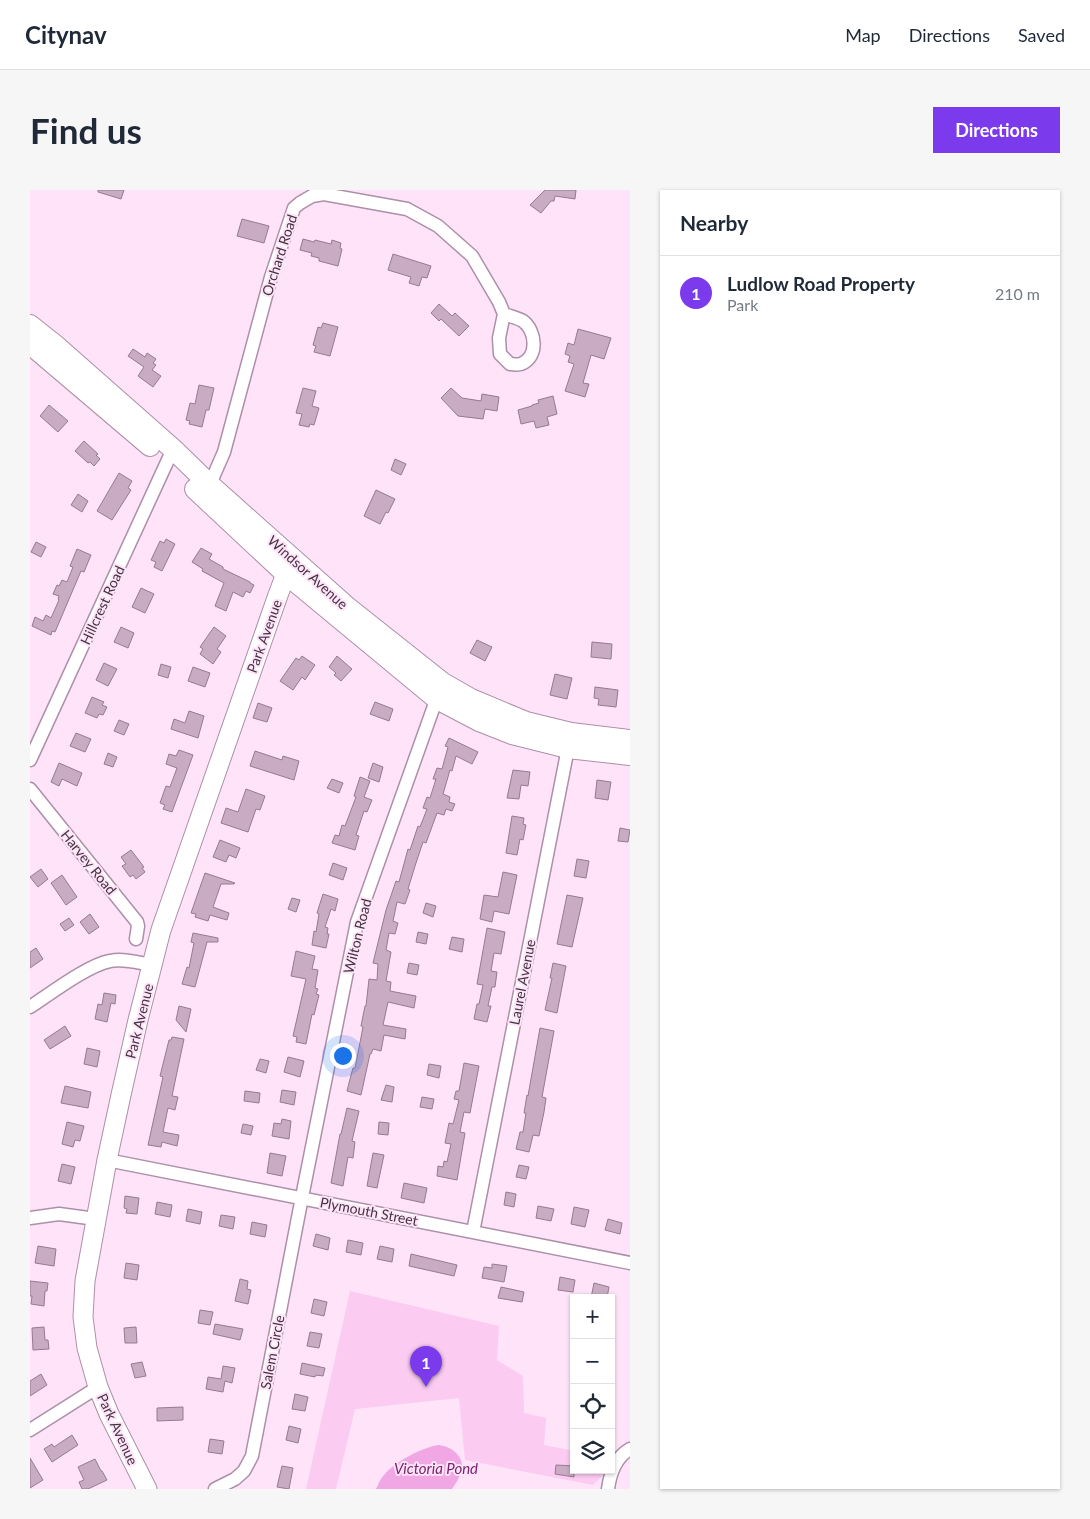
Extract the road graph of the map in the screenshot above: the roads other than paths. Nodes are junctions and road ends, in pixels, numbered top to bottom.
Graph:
1 (504, 314) dead end
2 (30, 325) edge
3 (30, 344) edge
4 (170, 455) junction
5 (207, 491) junction
6 (290, 567) junction
7 (440, 691) junction
8 (630, 740) edge
9 (569, 741) junction
10 (630, 755) edge
11 (30, 760) edge
12 (30, 789) edge
13 (136, 939) dead end
14 (152, 965) junction
15 (30, 1007) edge
16 (108, 1160) junction
17 (302, 1197) junction
18 (30, 1218) edge
19 (96, 1219) junction
20 (473, 1232) junction
21 (630, 1262) edge
22 (98, 1387) junction
23 (30, 1430) edge
24 (630, 1449) edge
25 (147, 1489) edge
26 (215, 1489) edge
27 (608, 1489) edge

1 - 5 street, Orchard Road
2 - 4 main road, Windsor Avenue
3 - 4 main road, Windsor Avenue
4 - 5 main road, Windsor Avenue
4 - 11 street, Hillcrest Road
5 - 6 main road, Windsor Avenue
6 - 7 main road, Windsor Avenue
6 - 14 main road, Park Avenue
7 - 9 main road, Windsor Avenue
7 - 17 street, Wilton Road
8 - 9 main road, Windsor Avenue
9 - 10 main road, Windsor Avenue
9 - 20 street, Laurel Avenue
12 - 13 street, Harvey Road
14 - 15 street
14 - 16 main road, Park Avenue
16 - 17 street, Plymouth Street
16 - 19 main road, Park Avenue
17 - 20 street, Plymouth Street
17 - 26 street, Salem Circle
18 - 19 street
19 - 22 main road, Park Avenue
20 - 21 street, Plymouth Street
22 - 23 street
22 - 25 main road, Park Avenue
24 - 27 street

